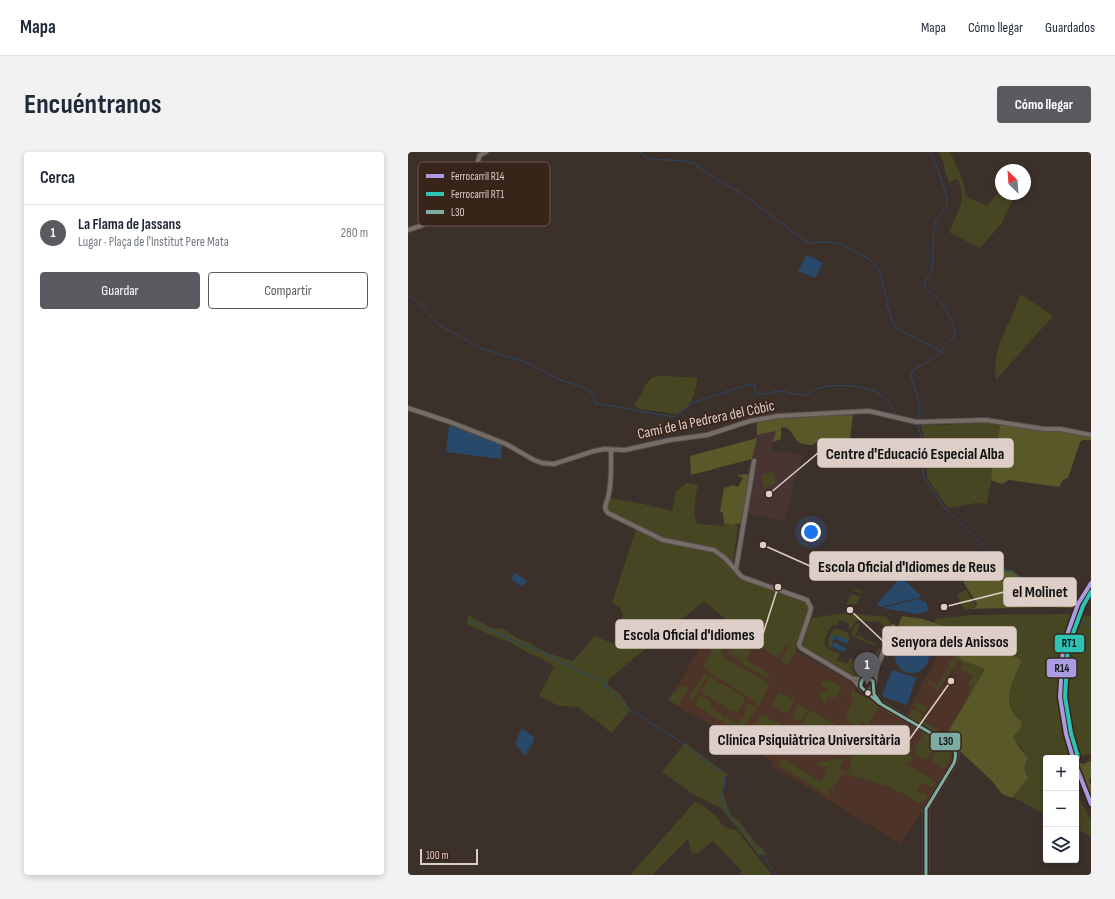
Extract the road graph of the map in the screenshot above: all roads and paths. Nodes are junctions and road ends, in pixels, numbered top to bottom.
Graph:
1 (486, 152) edge
2 (478, 162) edge
3 (421, 226) edge
4 (408, 230) edge
5 (408, 408) edge
6 (1091, 435) edge
7 (612, 450) junction
8 (754, 461) dead end
9 (736, 569) junction
10 (1091, 588) edge
11 (1087, 597) dead end
12 (893, 628) dead end
13 (877, 668) junction
14 (868, 678) junction
15 (853, 679) junction
16 (862, 679) junction
17 (874, 683) junction
18 (861, 688) junction
19 (872, 689) junction
20 (867, 692) junction
21 (882, 704) junction
22 (926, 875) edge

1 - 2 street
3 - 4 street
5 - 7 street, Camí de la Pedrera del Còbic
6 - 7 street, Camí de la Pedrera del Còbic
7 - 9 street
8 - 9 street
9 - 15 street
10 - 11 street
12 - 13 street
13 - 14 street
13 - 17 street
14 - 16 street
14 - 17 street
15 - 16 street
15 - 18 street
16 - 18 street
17 - 19 street
18 - 20 street
19 - 20 street
19 - 21 street
20 - 21 street
21 - 22 street

